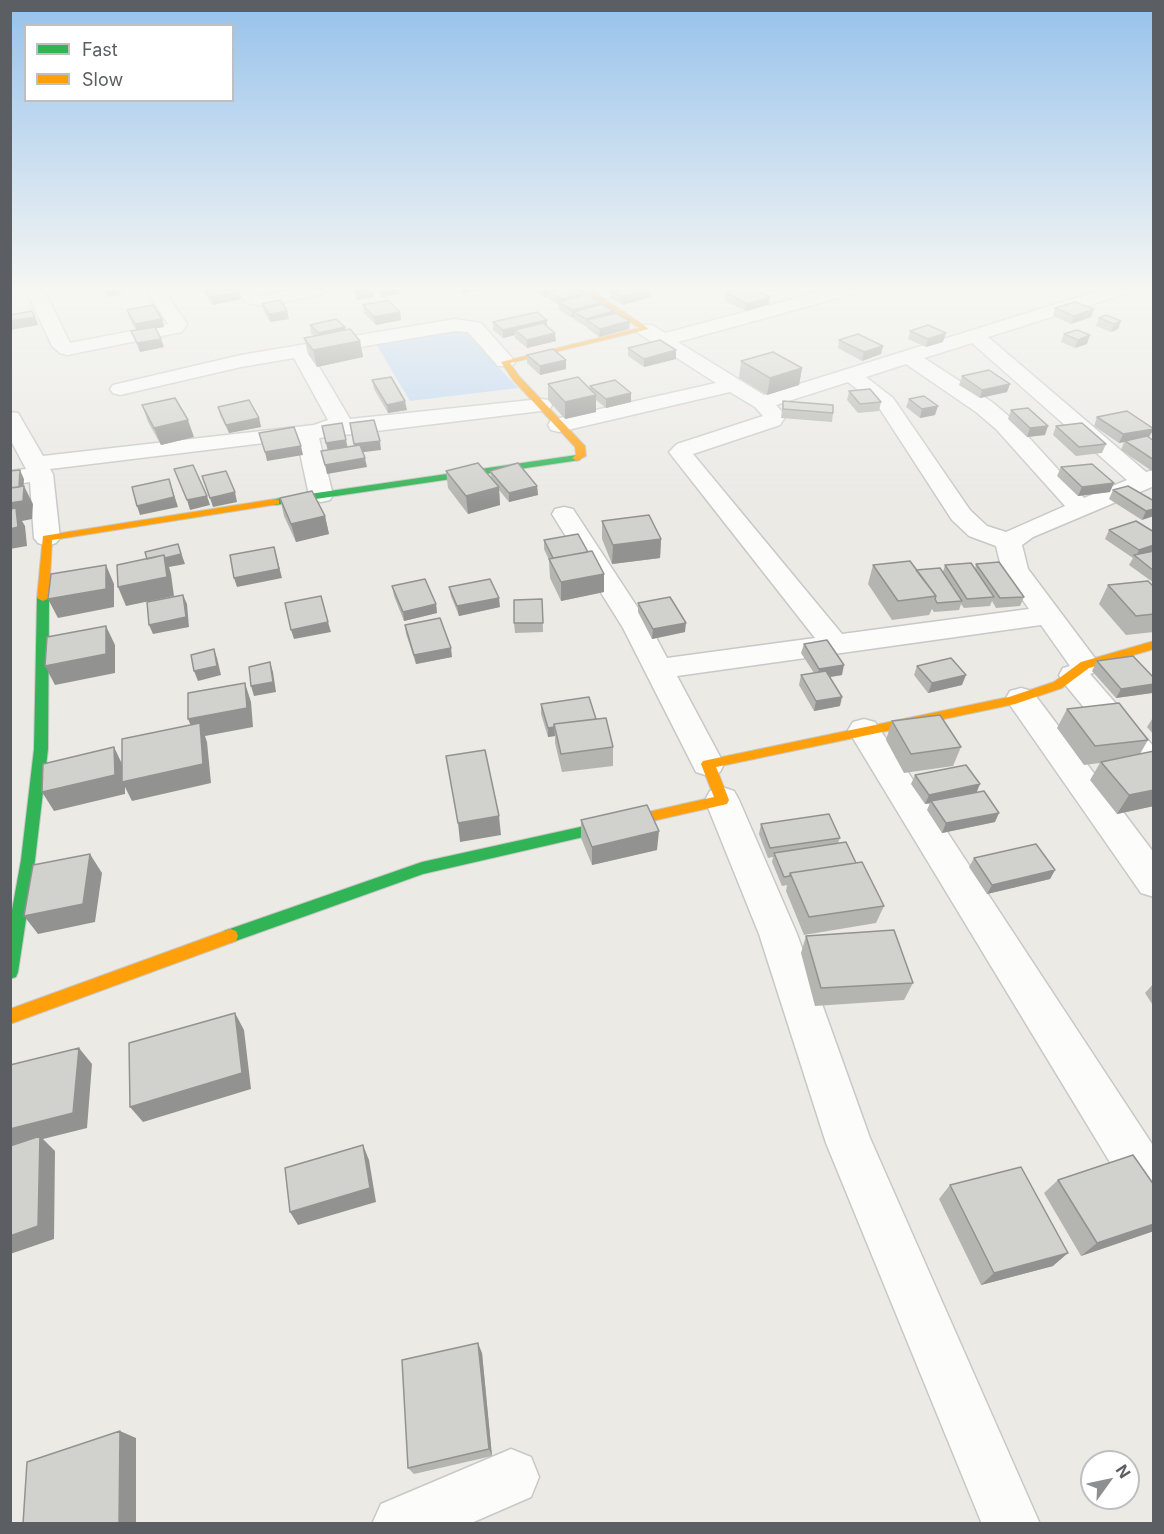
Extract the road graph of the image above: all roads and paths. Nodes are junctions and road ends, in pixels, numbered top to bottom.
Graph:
1 (238, 362) edge
2 (306, 362) edge
3 (505, 362) edge
4 (696, 362) edge
5 (895, 362) edge
6 (916, 362) edge
7 (1006, 362) edge
8 (852, 376) junction
9 (733, 385) junction
10 (120, 388) dead end
11 (762, 403) junction
12 (541, 405) junction
13 (10, 418) edge
14 (559, 425) junction
15 (322, 430) junction
16 (38, 469) junction
17 (10, 478) edge
18 (1148, 479) edge
19 (321, 495) junction
20 (1080, 508) junction
21 (564, 514) dead end
22 (47, 538) junction
23 (1008, 543) junction
24 (1047, 615) junction
25 (835, 644) junction
26 (1154, 645) edge
27 (657, 669) junction
28 (1080, 670) junction
29 (1021, 698) junction
30 (864, 730) junction
31 (72, 767) edge
32 (1154, 769) edge
33 (37, 774) junction
34 (715, 782) junction
35 (1154, 882) edge
36 (10, 972) edge
37 (10, 1017) edge
38 (1154, 1190) edge
39 (511, 1477) dead end
40 (400, 1524) edge
41 (1011, 1524) edge

1 - 10 street
2 - 15 street
3 - 12 street
4 - 9 street
5 - 8 street
6 - 20 street
7 - 18 street
8 - 11 street
8 - 23 street
9 - 11 street
9 - 14 street
11 - 25 street
12 - 14 street
12 - 15 street
13 - 16 street
14 - 19 street
15 - 16 street
15 - 19 street
16 - 17 street
16 - 22 street
18 - 20 street
19 - 22 street
20 - 23 street
21 - 27 street
22 - 33 street
23 - 24 street
24 - 25 street
24 - 28 street
25 - 27 street
26 - 28 street
27 - 34 street
28 - 29 street
28 - 32 street
29 - 30 street
29 - 35 street
30 - 34 street
30 - 38 street
31 - 33 street
33 - 36 street
34 - 37 street
34 - 41 street
39 - 40 street

